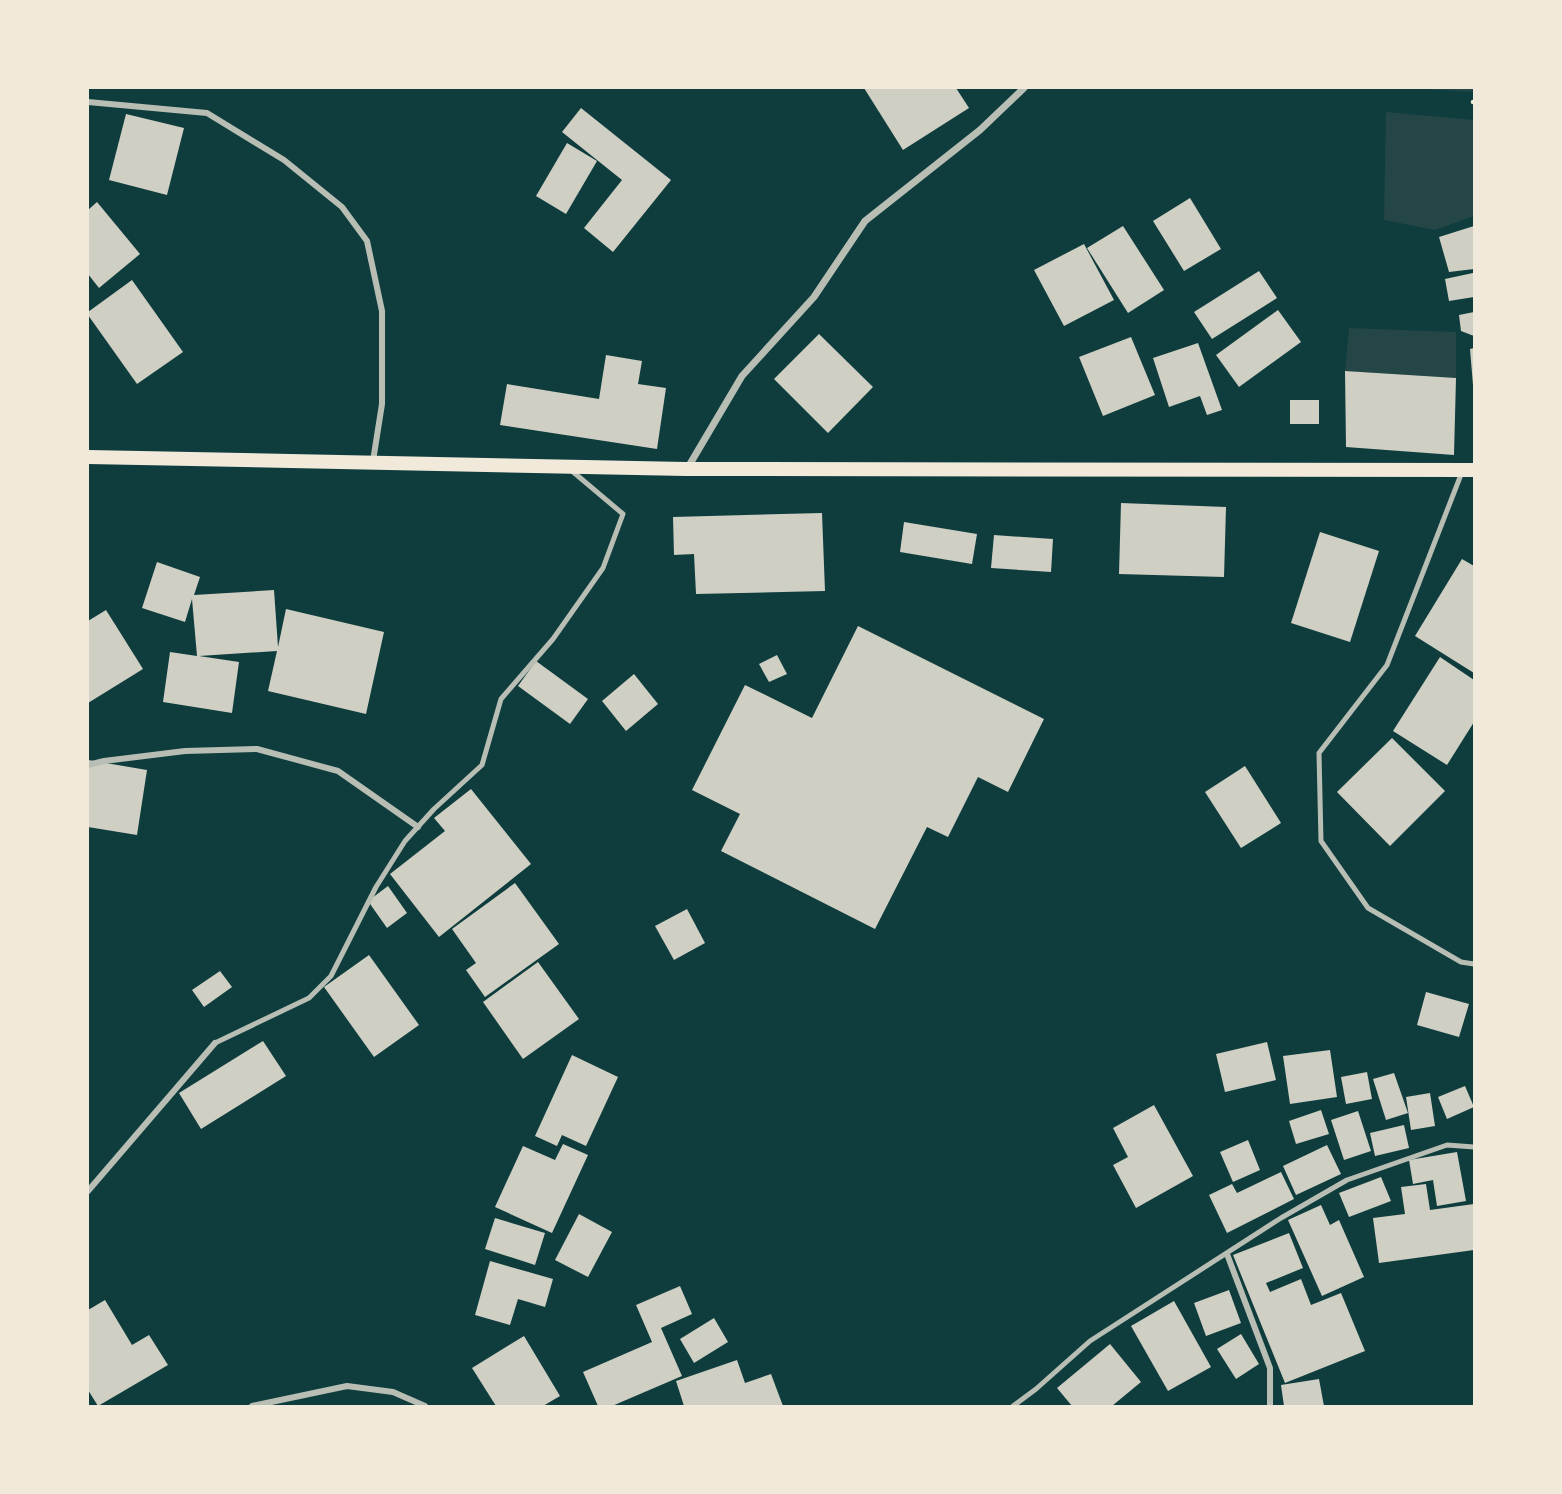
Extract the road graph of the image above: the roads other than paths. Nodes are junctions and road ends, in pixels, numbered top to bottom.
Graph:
1 (1024, 88) edge
2 (88, 102) edge
3 (88, 457) edge
4 (373, 463) junction
5 (567, 467) junction
6 (686, 469) junction
7 (1469, 470) edge
8 (88, 765) edge
9 (418, 827) junction
10 (1475, 964) edge
11 (215, 1043) joint
12 (1475, 1147) edge
13 (88, 1191) edge
14 (1227, 1254) junction
15 (252, 1406) edge
16 (425, 1406) edge
17 (1013, 1406) edge
18 (1270, 1406) edge

1 - 6 street
2 - 4 street
3 - 4 main road
4 - 5 main road
5 - 6 main road
5 - 9 lane
6 - 7 main road
7 - 10 lane
8 - 9 street
9 - 11 lane
11 - 13 street
12 - 14 lane
14 - 17 lane
14 - 18 street
15 - 16 street

